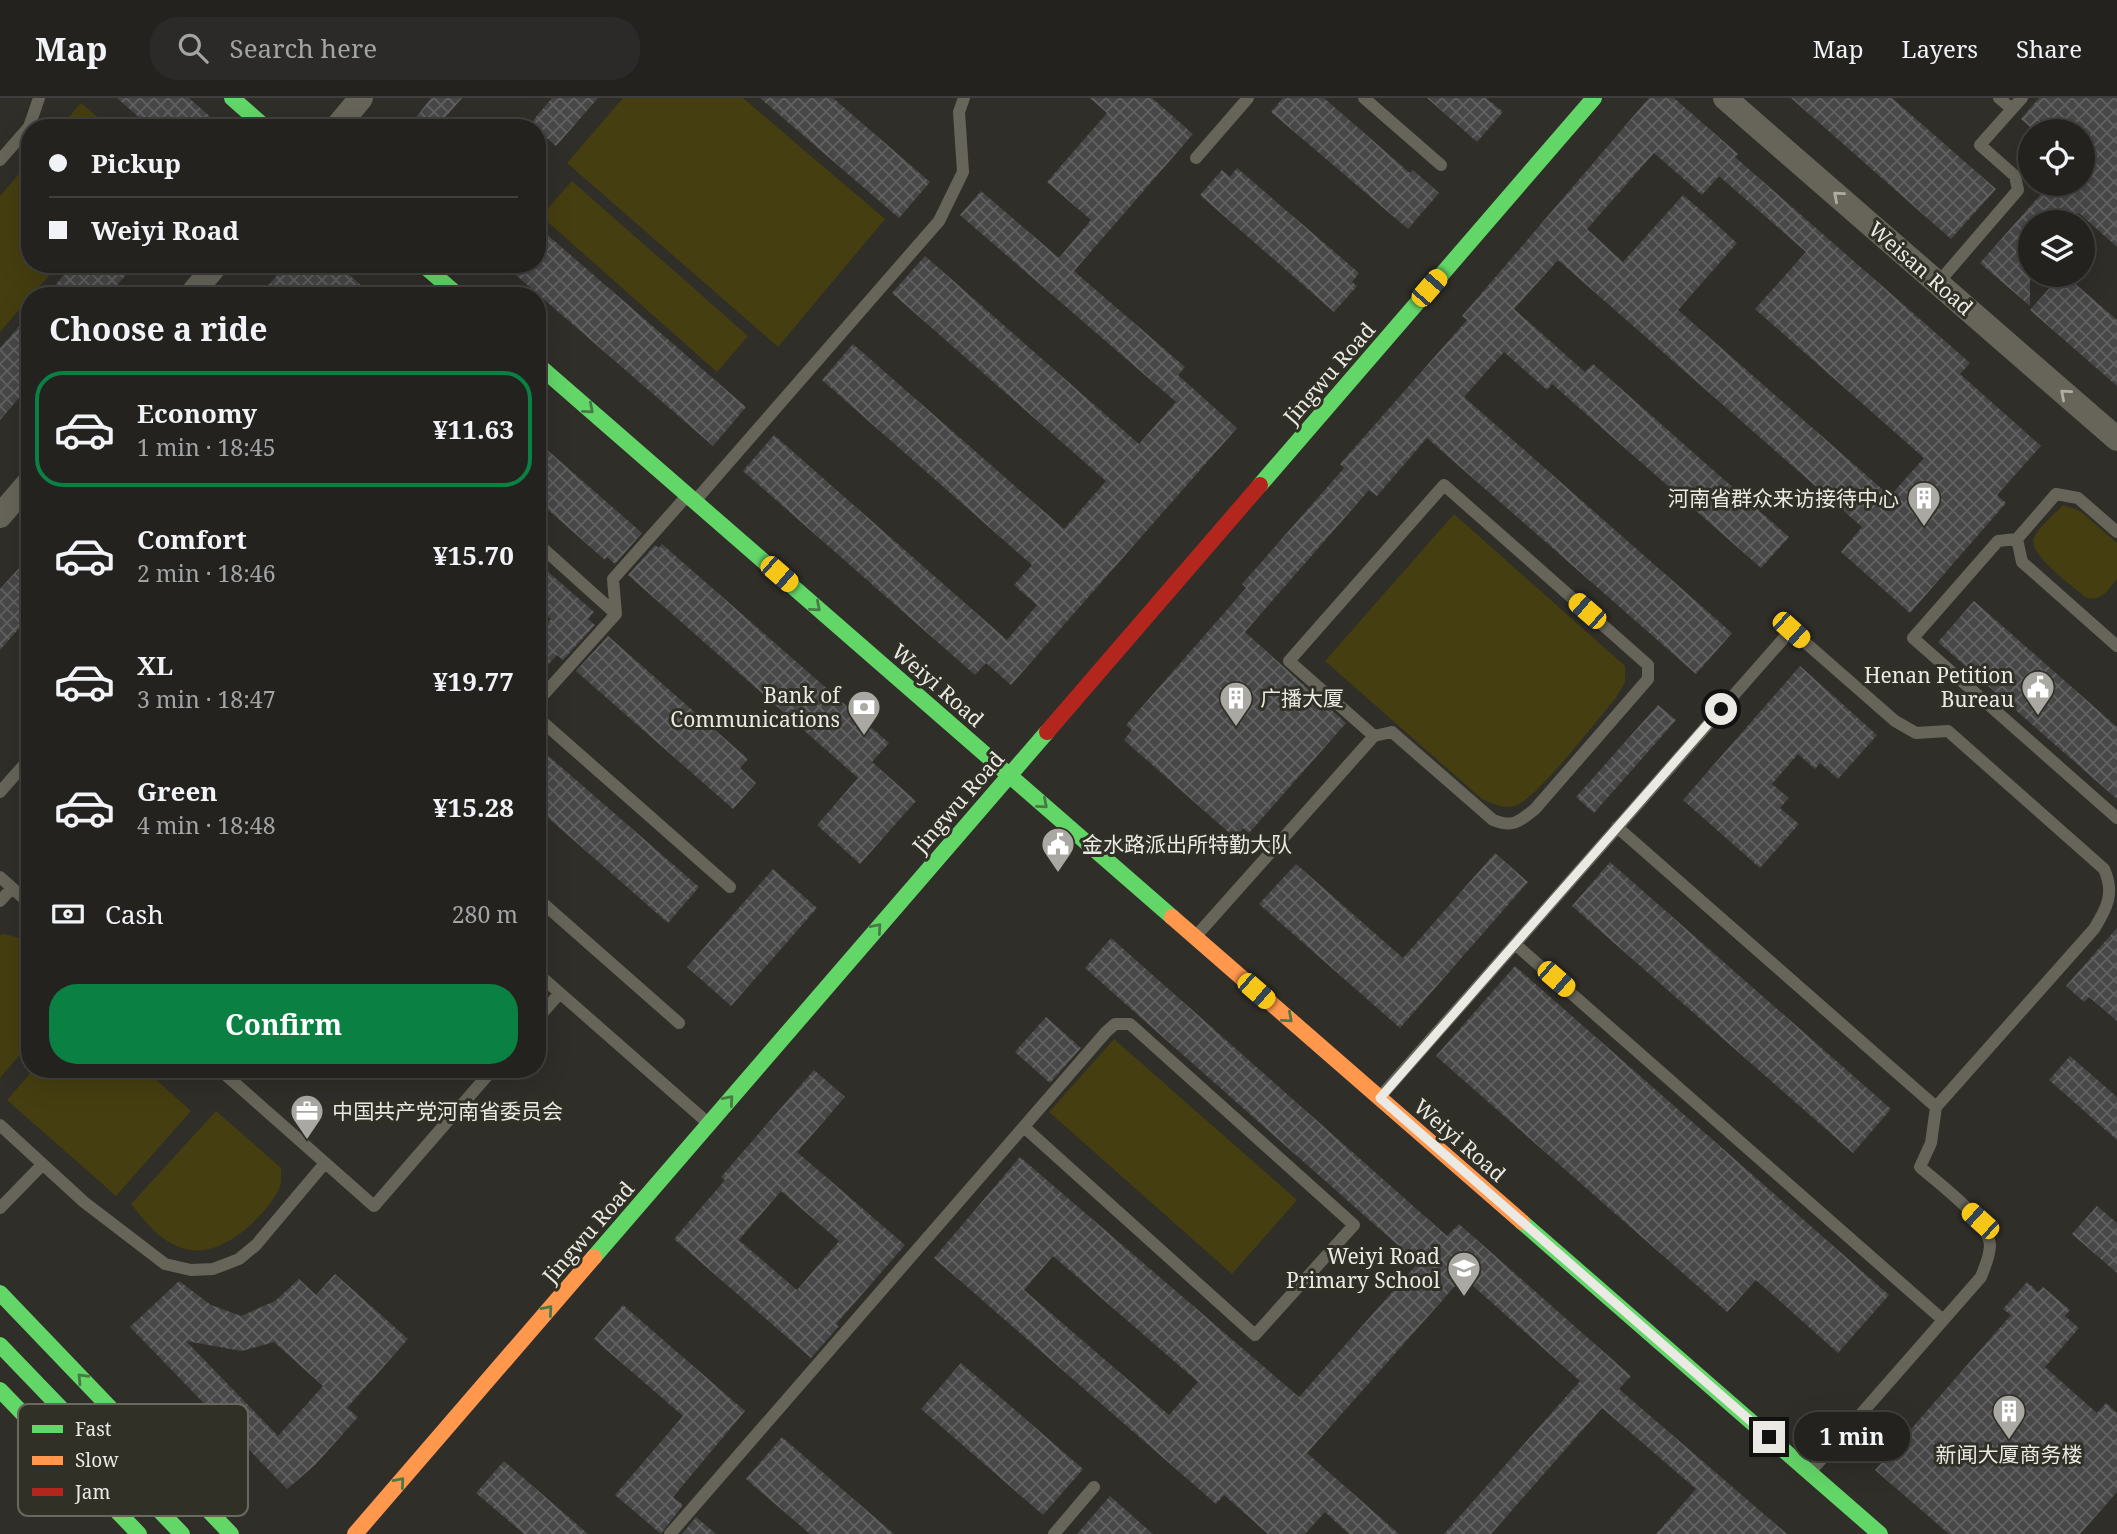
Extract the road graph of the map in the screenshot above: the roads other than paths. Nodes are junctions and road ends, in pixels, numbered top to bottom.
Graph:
1 (39, 98) edge
2 (232, 98) edge
3 (361, 98) edge
4 (964, 98) edge
5 (1248, 98) edge
6 (1364, 98) edge
7 (1594, 98) edge
8 (1725, 98) edge
9 (1999, 98) edge
10 (2022, 98) edge
11 (2012, 109) junction
12 (32, 119) edge
13 (256, 119) edge
14 (343, 119) edge
15 (21, 136) edge
16 (1196, 158) dead end
17 (0, 160) edge
18 (1441, 165) dead end
19 (210, 273) edge
20 (432, 273) edge
21 (1938, 283) junction
22 (198, 287) edge
23 (449, 287) edge
24 (546, 372) edge
25 (2117, 439) edge
26 (21, 492) edge
27 (691, 498) junction
28 (0, 516) edge
29 (2117, 532) edge
30 (2017, 538) junction
31 (546, 551) edge
32 (616, 614) junction
33 (2117, 646) edge
34 (546, 692) edge
35 (546, 725) edge
36 (1374, 736) junction
37 (21, 768) edge
38 (1009, 775) junction
39 (0, 792) edge
40 (2117, 818) edge
41 (1618, 827) junction
42 (0, 877) edge
43 (730, 887) dead end
44 (12, 888) junction
45 (21, 896) edge
46 (0, 901) edge
47 (546, 906) edge
48 (1195, 937) junction
49 (1515, 944) junction
50 (546, 981) edge
51 (560, 993) junction
52 (546, 1009) edge
53 (679, 1023) dead end
54 (229, 1078) edge
55 (485, 1078) edge
56 (1380, 1098) junction
57 (1936, 1107) junction
58 (709, 1124) junction
59 (0, 1125) edge
60 (1024, 1127) junction
61 (325, 1163) junction
62 (42, 1165) junction
63 (0, 1208) edge
64 (0, 1293) edge
65 (1943, 1320) junction
66 (4, 1349) edge
67 (0, 1390) edge
68 (57, 1404) edge
69 (106, 1404) edge
70 (18, 1409) edge
71 (1810, 1473) junction
72 (1094, 1488) dead end
73 (122, 1516) edge
74 (165, 1516) edge
75 (214, 1516) edge
76 (139, 1534) edge
77 (182, 1534) edge
78 (231, 1534) edge
79 (355, 1534) edge
80 (670, 1534) edge
81 (1054, 1534) edge
82 (1880, 1534) edge

1 - 12 lane
2 - 13 street
3 - 14 street
4 - 27 lane
5 - 16 lane
6 - 18 lane
7 - 38 street, Jingwu Road
21 -> 8 street, Weisan Road
9 - 11 lane
10 - 11 lane
11 - 21 lane
15 - 17 lane
19 - 22 street
20 - 23 street
25 -> 21 street, Weisan Road
24 -> 27 street, Weiyi Road
26 - 28 street
27 - 32 lane
27 -> 38 street, Weiyi Road
29 - 30 lane
30 - 33 lane
30 - 40 lane
31 - 32 lane
32 - 34 lane
35 - 43 lane
36 - 36 lane
36 - 48 lane
37 - 39 lane
38 -> 48 street, Weiyi Road
58 -> 38 street, Jingwu Road
41 - 49 lane
41 - 57 lane
41 - 57 lane
42 - 44 lane
44 - 45 lane
44 - 46 lane
47 - 53 lane
48 -> 56 street, Weiyi Road
49 - 56 lane
49 - 65 lane
50 - 51 lane
51 - 52 lane
51 - 58 lane
54 - 61 lane
55 - 61 lane
56 - 71 street, Weiyi Road
57 - 65 lane
79 -> 58 street, Jingwu Road
59 - 62 lane
60 - 60 lane
60 - 80 lane
61 - 62 lane
62 - 63 lane
69 -> 64 street
65 - 71 lane
66 - 68 street
67 - 70 street
71 - 82 street, Weiyi Road
72 - 81 lane
73 - 76 street
74 - 77 street
78 -> 75 street

